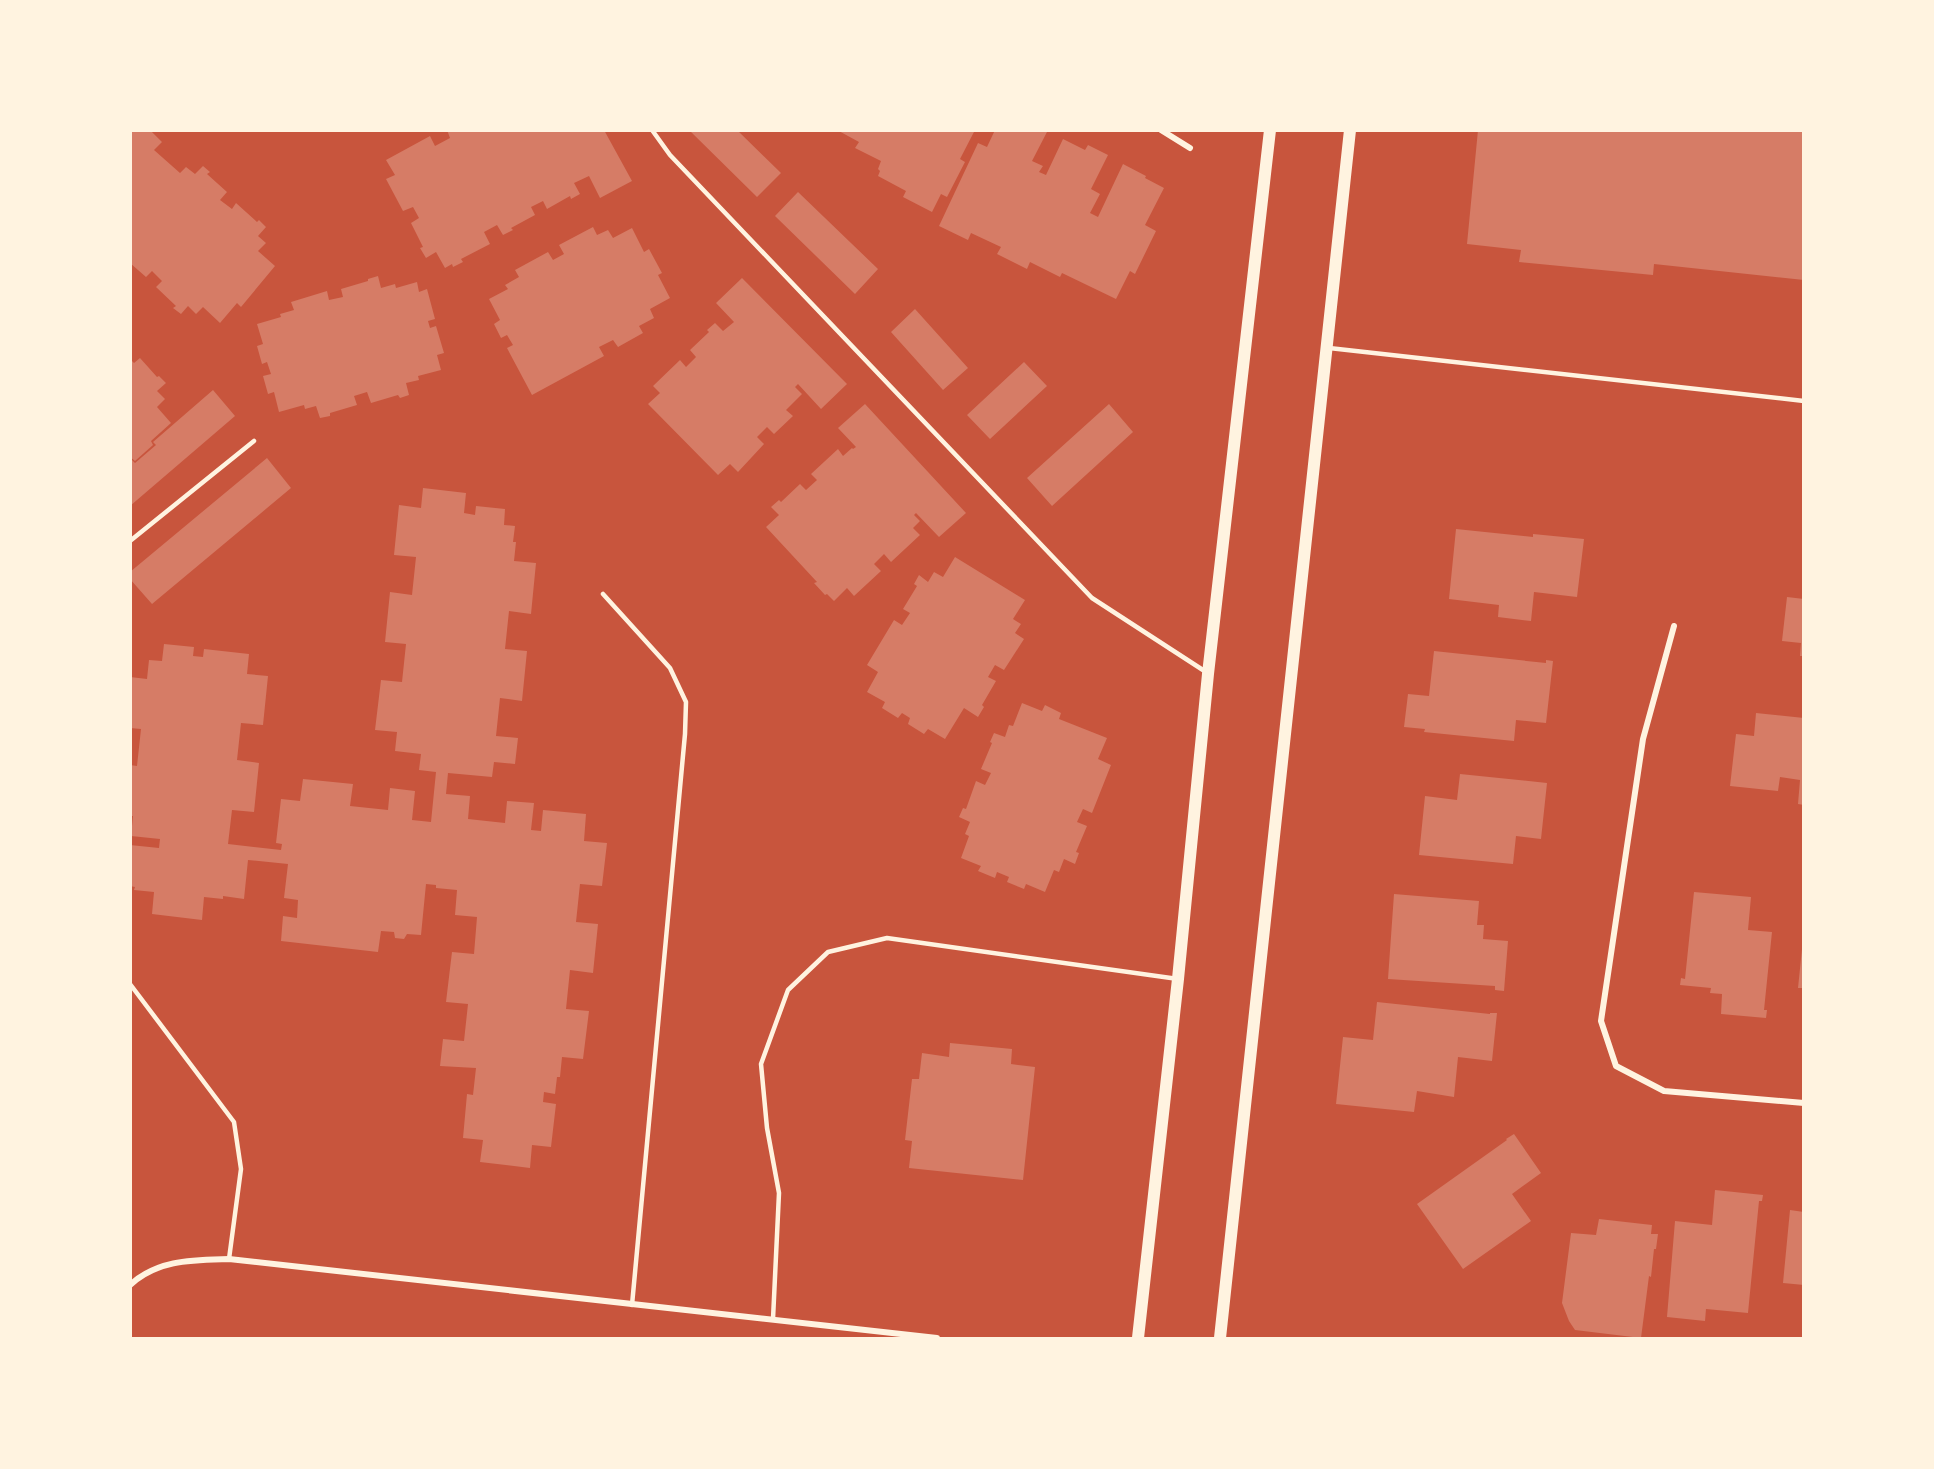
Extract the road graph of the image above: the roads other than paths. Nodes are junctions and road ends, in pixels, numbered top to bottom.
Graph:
1 (652, 130) edge
2 (1161, 130) edge
3 (1270, 130) edge
4 (1350, 130) edge
5 (1190, 148) dead end
6 (1327, 348) junction
7 (1803, 401) edge
8 (254, 441) dead end
9 (130, 541) edge
10 (603, 594) dead end
11 (1674, 626) dead end
12 (1208, 674) junction
13 (1178, 979) junction
14 (130, 984) edge
15 (1803, 1102) edge
16 (229, 1259) junction
17 (130, 1285) edge
18 (632, 1305) junction
19 (773, 1319) junction
20 (937, 1338) edge
21 (1138, 1338) edge
22 (1220, 1338) edge

1 - 12 lane
2 - 5 street
3 - 12 main road
4 - 6 main road
6 - 7 lane
6 - 22 main road
8 - 9 lane
10 - 18 lane
11 - 15 street
12 - 13 main road
13 - 19 lane
13 - 21 main road
14 - 16 lane
16 - 17 street
16 - 18 street
18 - 19 street
19 - 20 street

